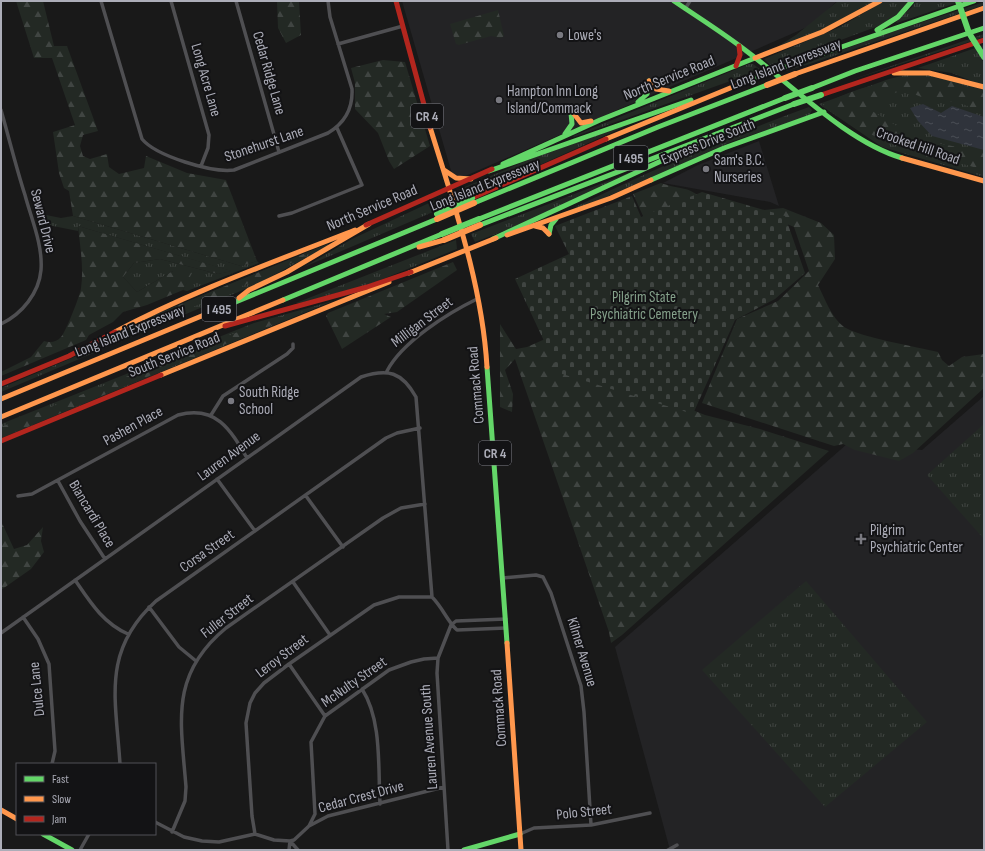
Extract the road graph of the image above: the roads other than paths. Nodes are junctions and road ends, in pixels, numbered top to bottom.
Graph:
1 (101, 1) edge
2 (171, 1) edge
3 (236, 1) edge
4 (328, 1) edge
5 (396, 1) edge
6 (674, 1) edge
7 (690, 1) edge
8 (880, 1) edge
9 (912, 1) edge
10 (958, 1) edge
11 (974, 1) edge
12 (984, 8) edge
13 (685, 9) junction
14 (403, 26) junction
15 (984, 28) edge
16 (984, 40) edge
17 (849, 43) junction
18 (338, 44) junction
19 (739, 46) junction
20 (984, 57) edge
21 (755, 58) junction
22 (736, 66) junction
23 (863, 80) junction
24 (984, 89) edge
25 (672, 91) junction
26 (719, 92) junction
27 (626, 109) junction
28 (1, 110) edge
29 (824, 112) junction
30 (600, 120) junction
31 (338, 128) junction
32 (726, 129) junction
33 (561, 137) junction
34 (279, 152) junction
35 (201, 166) junction
36 (444, 169) junction
37 (489, 171) junction
38 (471, 179) junction
39 (984, 181) edge
40 (450, 189) junction
41 (473, 201) junction
42 (279, 216) dead end
43 (556, 219) junction
44 (479, 222) junction
45 (369, 224) junction
46 (534, 226) junction
47 (493, 239) junction
48 (467, 249) junction
49 (411, 272) junction
50 (478, 299) junction
51 (231, 304) junction
52 (1, 324) edge
53 (206, 331) junction
54 (293, 344) dead end
55 (387, 371) junction
56 (1, 384) edge
57 (1, 399) edge
58 (211, 415) junction
59 (1, 417) edge
60 (420, 428) junction
61 (1, 441) edge
62 (246, 458) junction
63 (218, 479) junction
64 (58, 481) junction
65 (18, 496) dead end
66 (306, 496) junction
67 (425, 504) junction
68 (255, 532) junction
69 (343, 547) junction
70 (105, 559) junction
71 (503, 578) junction
72 (75, 580) junction
73 (293, 582) junction
74 (432, 597) junction
75 (149, 607) junction
76 (23, 617) junction
77 (506, 619) junction
78 (452, 625) junction
79 (506, 628) junction
80 (1, 633) edge
81 (128, 634) junction
82 (330, 635) junction
83 (438, 658) junction
84 (196, 660) junction
85 (289, 664) junction
86 (362, 689) junction
87 (325, 716) junction
88 (52, 763) edge
89 (120, 763) edge
90 (444, 787) junction
91 (380, 804) junction
92 (1, 810) edge
93 (650, 813) dead end
94 (16, 818) edge
95 (156, 823) edge
96 (591, 825) junction
97 (308, 826) junction
98 (172, 832) junction
99 (255, 834) junction
100 (520, 834) junction
101 (45, 835) edge
102 (88, 835) edge
103 (290, 841) junction
104 (678, 845) dead end
105 (72, 850) edge
106 (80, 850) edge
107 (290, 850) edge
108 (298, 850) edge
109 (448, 850) edge
110 (464, 850) edge
111 (521, 850) edge
112 (668, 850) edge

1 - 35 street, Stonehurst Lane
2 - 35 street, Long Acre Lane
3 - 34 street, Cedar Ridge Lane
4 - 18 street
5 - 14 main road, Commack Road / CR 4
6 - 13 main road, Crooked Hill Road
7 - 13 street
8 - 21 main road, North Service Road
9 - 17 main road
10 - 20 main road, bridge
11 - 17 main road
12 - 41 main road, Long Island Expressway / I 495, bridge
13 - 19 main road, Crooked Hill Road
14 - 18 street
14 - 36 main road, Commack Road / CR 4
15 - 44 main road, Long Island Expressway / I 495, bridge
16 - 23 main road, Express Drive South
17 - 26 main road, bridge
18 - 31 street
19 - 21 main road, Crooked Hill Road
19 - 22 main road
21 - 22 main road, North Service Road
21 - 29 main road, Crooked Hill Road
22 - 25 main road, North Service Road
23 - 24 main road
23 - 32 main road, Express Drive South, bridge
25 - 27 main road, North Service Road
25 - 27 main road
26 - 37 main road
26 - 41 main road
27 - 30 main road, North Service Road
28 - 52 street, Seward Drive
29 - 39 main road, Crooked Hill Road
29 - 43 main road, Express Drive South
30 - 33 main road, North Service Road
30 - 33 main road
31 - 34 street, Stonehurst Lane
31 - 42 street
32 - 44 main road
32 - 47 main road
33 - 37 main road, North Service Road
34 - 35 street, Stonehurst Lane
36 - 38 main road
36 - 40 main road, Commack Road / CR 4
37 - 38 main road, North Service Road
38 - 40 main road, North Service Road
40 - 45 main road, North Service Road
40 - 48 main road, Commack Road / CR 4
41 - 51 main road, Long Island Expressway / I 495, bridge
43 - 46 main road, Express Drive South
43 - 46 main road
44 - 53 main road, Long Island Expressway / I 495, bridge
45 - 51 main road
45 - 56 main road, North Service Road
46 - 47 main road, Express Drive South
47 - 48 main road, Express Drive South
48 - 49 main road, South Service Road
48 - 50 main road, Commack Road / CR 4
49 - 53 main road
49 - 61 main road, South Service Road
50 - 55 street, Milligan Street
50 - 71 main road, Commack Road / CR 4
51 - 57 main road, Long Island Expressway / I 495
53 - 59 main road, Long Island Expressway / I 495
54 - 58 street
55 - 60 street
55 - 62 street, Lauren Avenue
58 - 62 street
58 - 64 street, Pashen Place
60 - 66 street, Corsa Street
60 - 67 street
62 - 63 street, Lauren Avenue
63 - 68 street
63 - 70 street, Lauren Avenue
64 - 65 street, Pashen Place
64 - 70 street, Biancardi Place
66 - 68 street, Corsa Street
66 - 69 street
67 - 69 street, Fuller Street
67 - 74 street
68 - 75 street, Corsa Street
69 - 73 street, Fuller Street
70 - 72 street, Lauren Avenue
71 - 77 main road, Commack Road / CR 4
71 - 96 street, Kilmer Avenue
72 - 76 street, Lauren Avenue
72 - 81 street
73 - 82 street
73 - 84 street, Fuller Street
74 - 78 street
74 - 82 street, Leroy Street
75 - 81 street, Corsa Street
75 - 84 street
76 - 80 street, Lauren Avenue
76 - 88 street, Dulce Lane
77 - 78 street
77 - 79 main road, Commack Road / CR 4
78 - 79 street
78 - 83 street, Lauren Avenue South
79 - 100 main road, Commack Road / CR 4
81 - 89 street, Corsa Street
82 - 85 street, Leroy Street
83 - 86 street, McNulty Street
83 - 90 street, Lauren Avenue South
84 - 98 street, Fuller Street
85 - 87 street
85 - 99 street, Leroy Street
86 - 87 street, McNulty Street
86 - 91 street
87 - 97 street, McNulty Street
90 - 91 street, Cedar Crest Drive
90 - 109 street, Lauren Avenue South
91 - 97 street, Cedar Crest Drive
92 - 94 main road
93 - 96 street, Polo Street
95 - 98 street
96 - 100 street, Polo Street
97 - 103 street, Cedar Crest Drive
98 - 99 street
99 - 103 street
100 - 110 main road
100 - 111 main road, Commack Road / CR 4
101 - 105 main road
102 - 106 street
103 - 107 street
103 - 108 street
104 - 112 street

